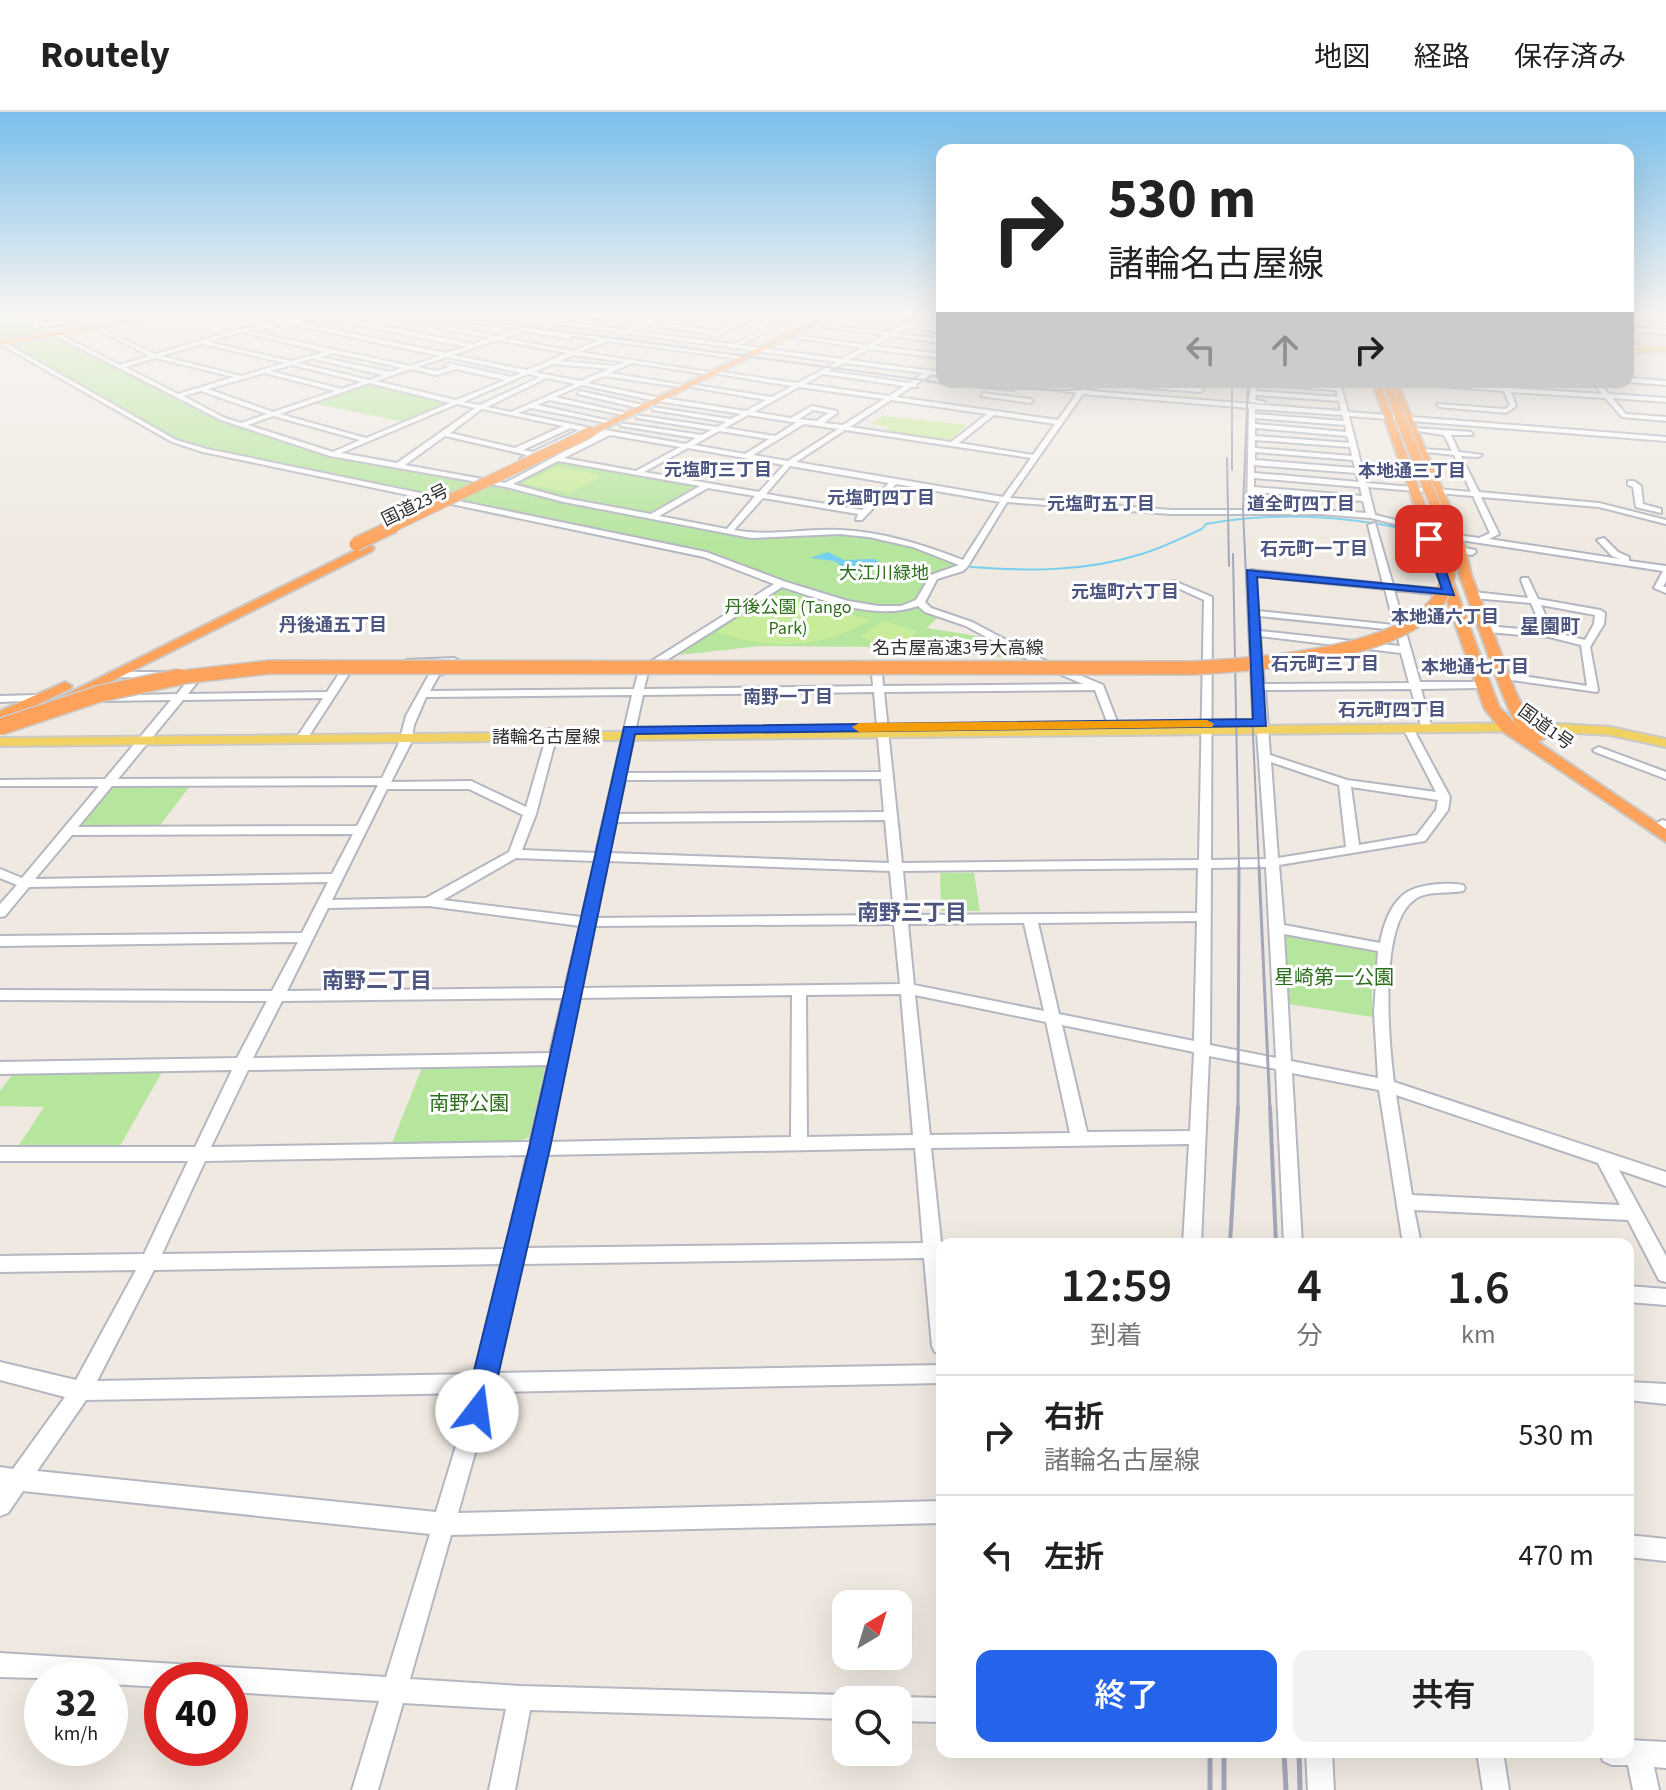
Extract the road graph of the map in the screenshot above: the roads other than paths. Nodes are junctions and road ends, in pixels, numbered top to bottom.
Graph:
1 (87, 390) edge
2 (165, 390) edge
3 (197, 390) edge
4 (206, 390) edge
5 (341, 390) edge
6 (404, 390) edge
7 (484, 390) edge
8 (515, 390) edge
9 (516, 390) edge
10 (606, 390) edge
11 (682, 390) edge
12 (717, 390) edge
13 (788, 390) edge
14 (832, 390) edge
15 (846, 390) edge
16 (896, 390) edge
17 (996, 390) edge
18 (1006, 390) edge
19 (1006, 390) edge
20 (1031, 390) edge
21 (1083, 390) edge
22 (1121, 390) edge
23 (1338, 390) edge
24 (1379, 390) edge
25 (1380, 390) edge
26 (1393, 390) edge
27 (1393, 390) edge
28 (1394, 390) edge
29 (1509, 390) edge
30 (1514, 390) edge
31 (1602, 390) edge
32 (567, 391) joint
33 (901, 391) junction
34 (843, 392) junction
35 (1037, 393) junction
36 (1082, 393) junction
37 (1254, 393) joint
38 (1435, 393) joint
39 (1560, 393) junction
40 (1117, 395) junction
41 (176, 396) junction
42 (1607, 396) junction
43 (941, 397) junction
44 (550, 398) junction
45 (890, 398) junction
46 (1512, 398) junction
47 (773, 399) junction
48 (1340, 399) junction
49 (1666, 400) edge
50 (456, 402) junction
51 (1567, 402) dead end
52 (655, 404) junction
53 (931, 404) junction
54 (532, 405) junction
55 (1252, 405) junction
56 (1439, 405) junction
57 (1616, 406) junction
58 (481, 407) junction
59 (704, 407) junction
60 (1024, 409) junction
61 (1666, 410) edge
62 (1343, 411) junction
63 (512, 413) junction
64 (748, 413) junction
65 (992, 413) junction
66 (274, 414) junction
67 (688, 414) junction
68 (1386, 414) junction
69 (633, 415) junction
70 (1252, 416) junction
71 (1407, 416) junction
72 (1019, 417) junction
73 (1666, 419) edge
74 (414, 420) junction
75 (792, 420) junction
76 (1449, 420) junction
77 (733, 421) junction
78 (673, 422) junction
79 (802, 422) junction
80 (1058, 422) junction
81 (1560, 422) dead end
82 (426, 423) dead end
83 (1346, 423) junction
84 (817, 424) junction
85 (239, 425) junction
86 (570, 425) junction
87 (1251, 426) junction
88 (844, 428) junction
89 (443, 429) junction
90 (603, 429) junction
91 (717, 429) junction
92 (1447, 433) junction
93 (1607, 433) junction
94 (1349, 434) junction
95 (1409, 434) junction
96 (1471, 434) dead end
97 (702, 437) junction
98 (775, 438) junction
99 (1251, 438) junction
100 (1666, 439) edge
101 (367, 440) junction
102 (952, 445) junction
103 (1352, 445) junction
104 (686, 447) junction
105 (516, 450) junction
106 (1251, 450) junction
107 (1422, 451) junction
108 (333, 454) junction
109 (533, 454) junction
110 (1457, 454) junction
111 (1478, 455) dead end
112 (745, 457) junction
113 (1035, 457) junction
114 (1356, 458) junction
115 (557, 459) junction
116 (1250, 462) junction
117 (788, 464) junction
118 (397, 467) junction
119 (1359, 471) junction
120 (637, 473) junction
121 (1250, 475) junction
122 (480, 480) junction
123 (894, 482) junction
124 (1631, 483) dead end
125 (506, 485) junction
126 (1363, 485) junction
127 (706, 486) junction
128 (1411, 488) junction
129 (1250, 489) junction
130 (1438, 490) junction
131 (1475, 493) junction
132 (760, 495) junction
133 (1366, 499) junction
134 (1005, 500) junction
135 (1666, 512) edge
136 (863, 513) junction
137 (652, 517) junction
138 (1371, 518) junction
139 (1666, 522) edge
140 (853, 524) dead end
141 (1427, 528) junction
142 (729, 531) junction
143 (1601, 540) dead end
144 (1478, 541) junction
145 (362, 546) junction
146 (1463, 547) junction
147 (965, 564) junction
148 (1643, 565) junction
149 (1666, 571) edge
150 (1525, 580) dead end
151 (1171, 583) dead end
152 (780, 584) junction
153 (1387, 586) junction
154 (1666, 590) edge
155 (1450, 593) junction
156 (1473, 595) junction
157 (1534, 601) junction
158 (920, 602) junction
159 (1253, 613) junction
160 (1400, 628) junction
161 (1487, 629) junction
162 (1255, 633) junction
163 (1549, 634) junction
164 (1586, 643) junction
165 (1405, 650) junction
166 (655, 662) junction
167 (1038, 663) junction
168 (348, 668) junction
169 (375, 668) junction
170 (428, 668) junction
171 (643, 671) junction
172 (1061, 672) junction
173 (877, 673) junction
174 (113, 675) junction
175 (198, 675) junction
176 (1504, 676) junction
177 (1481, 685) junction
178 (1413, 686) junction
179 (1099, 687) junction
180 (1257, 687) junction
181 (878, 689) junction
182 (637, 692) junction
183 (424, 694) junction
184 (330, 695) junction
185 (181, 697) junction
186 (39, 698) junction
187 (66, 698) junction
188 (0, 699) edge
189 (0, 719) edge
190 (1515, 724) junction
191 (1426, 725) junction
192 (1206, 727) junction
193 (1261, 727) junction
194 (1115, 728) junction
195 (1409, 730) junction
196 (883, 731) junction
197 (0, 732) edge
198 (628, 733) junction
199 (552, 734) junction
200 (399, 735) junction
201 (302, 736) junction
202 (146, 738) junction
203 (1666, 740) edge
204 (0, 742) edge
205 (1599, 750) dead end
206 (1263, 756) junction
207 (887, 775) junction
208 (1666, 776) edge
209 (619, 777) junction
210 (0, 783) edge
211 (107, 783) junction
212 (385, 783) junction
213 (1345, 783) junction
214 (1444, 797) junction
215 (530, 814) junction
216 (891, 816) junction
217 (610, 818) junction
218 (1665, 828) edge
219 (362, 830) junction
220 (68, 831) junction
221 (1353, 849) junction
222 (514, 854) junction
223 (602, 855) junction
224 (1270, 863) junction
225 (1206, 864) junction
226 (896, 867) junction
227 (0, 873) edge
228 (335, 878) junction
229 (24, 883) junction
230 (1458, 888) dead end
231 (429, 902) junction
232 (323, 904) junction
233 (0, 913) edge
234 (1205, 917) junction
235 (1030, 918) junction
236 (901, 920) junction
237 (586, 922) junction
238 (1277, 928) junction
239 (307, 937) junction
240 (0, 941) edge
241 (1384, 948) junction
242 (908, 989) junction
243 (799, 990) junction
244 (571, 993) junction
245 (0, 995) edge
246 (277, 996) junction
247 (1052, 1018) junction
248 (1202, 1048) junction
249 (557, 1059) junction
250 (240, 1065) junction
251 (1283, 1065) junction
252 (0, 1068) edge
253 (1387, 1086) junction
254 (1198, 1137) junction
255 (1080, 1139) junction
256 (923, 1142) junction
257 (799, 1144) junction
258 (540, 1148) junction
259 (0, 1154) edge
260 (202, 1154) junction
261 (1604, 1159) junction
262 (1666, 1179) edge
263 (1404, 1202) junction
264 (1634, 1213) junction
265 (1192, 1238) edge
266 (1293, 1238) edge
267 (1411, 1238) edge
268 (936, 1242) edge
269 (936, 1250) edge
270 (512, 1257) junction
271 (147, 1262) junction
272 (0, 1264) edge
273 (1666, 1274) edge
274 (1634, 1294) edge
275 (1666, 1297) edge
276 (0, 1371) edge
277 (936, 1374) edge
278 (485, 1383) junction
279 (80, 1391) junction
280 (1634, 1391) edge
281 (1666, 1394) edge
282 (8, 1479) edge
283 (0, 1505) edge
284 (936, 1512) edge
285 (443, 1524) junction
286 (1634, 1547) edge
287 (1666, 1550) edge
288 (0, 1665) edge
289 (393, 1689) junction
290 (520, 1698) junction
291 (832, 1707) edge
292 (912, 1709) edge
293 (936, 1710) edge
294 (1634, 1753) edge
295 (1666, 1755) edge
296 (1319, 1758) edge
297 (1491, 1758) edge
298 (1628, 1758) edge
299 (365, 1790) edge
300 (502, 1790) edge
301 (1321, 1790) edge
302 (1496, 1790) edge
303 (1646, 1790) edge

1 - 152 street
2 - 41 street
3 - 41 street
4 - 66 street
5 - 66 street
6 - 50 street
7 - 50 street
8 - 58 street
9 - 44 street
10 - 52 street
11 - 52 highway, 国道23号
12 - 47 street
13 - 47 street
14 - 34 street
15 - 34 street
16 - 33 street
17 - 35 street
18 - 35 street
19 - 35 street
20 - 35 street
21 - 36 street
22 - 40 street
23 - 48 street
24 - 68 highway, 国道1号
25 - 141 highway
26 - 95 highway, bridge
27 - 197 highway, 名古屋高速3号大高線, bridge
28 - 71 highway, 国道1号
29 - 46 street
30 - 39 street
31 - 42 street
32 - 44 street
32 - 52 street
33 - 43 street
33 - 45 street
34 - 45 street
35 - 36 street
35 - 60 street
36 - 40 street
36 - 80 street
37 - 48 street
37 - 55 street
38 - 46 street
38 - 56 street
39 - 42 street
39 - 51 street
40 - 62 street
41 - 85 street
42 - 49 street
42 - 57 street
43 - 53 street
43 - 60 street
44 - 54 street
44 - 69 street
45 - 53 street
45 - 88 street
46 - 56 street
47 - 64 street
48 - 62 street
50 - 58 street
50 - 74 street
52 - 59 street
52 - 67 street
52 - 69 highway, 国道23号
53 - 65 street
54 - 63 street
54 - 90 street
55 - 62 street
55 - 70 street
56 - 76 street
57 - 61 street
57 - 73 street
58 - 63 street
58 - 89 street
59 - 64 street
59 - 67 street
60 - 72 street
62 - 68 street
62 - 83 street
63 - 86 street
64 - 75 street
64 - 77 street
65 - 72 street
65 - 102 street
66 - 85 street
66 - 101 street
67 - 77 street
67 - 78 street
68 - 71 street
68 - 128 highway, 国道1号
69 - 78 street
69 - 90 highway, 国道23号
70 - 83 street
70 - 87 street
71 - 76 street
71 - 95 highway, 国道1号
72 - 80 street
74 - 82 street
74 - 101 street
75 - 79 street
75 - 84 street
76 - 93 street
77 - 91 street
78 - 91 street
79 - 84 street
79 - 98 street
80 - 113 street
81 - 93 street
83 - 94 street
84 - 88 street
85 - 108 street
86 - 90 street
86 - 105 street
87 - 94 street
87 - 99 street
88 - 102 street
88 - 117 street
89 - 105 street
89 - 118 street
90 - 97 street
90 - 104 street
90 - 109 street
90 - 115 street
90 - 145 highway, 国道23号, bridge
91 - 97 street
91 - 98 street
92 - 95 street
92 - 96 street
92 - 110 street
93 - 100 street
94 - 103 street
95 - 107 highway, 国道1号
95 - 130 highway
97 - 104 street
98 - 112 street
99 - 103 street
99 - 106 street
101 - 108 street
102 - 113 street
103 - 114 street
104 - 112 street
104 - 120 street
105 - 109 street
106 - 114 street
106 - 116 street
107 - 110 street
107 - 130 highway, 国道1号
108 - 118 street
109 - 122 street
110 - 111 street
110 - 131 street
112 - 117 street
113 - 134 street
114 - 119 street
115 - 120 street
115 - 125 street
116 - 119 street
116 - 121 street
117 - 123 street
117 - 132 street
118 - 122 street
119 - 126 street
120 - 127 street
121 - 126 street
121 - 129 street
122 - 125 street
123 - 134 street
123 - 136 street
124 - 135 street
125 - 137 street
126 - 128 street
126 - 133 street
127 - 132 street
127 - 137 street
128 - 130 street
128 - 141 highway, 国道1号
129 - 133 street
129 - 138 street
130 - 131 street
130 - 146 highway, 国道1号
131 - 139 street
131 - 144 street
132 - 136 street
132 - 142 street
133 - 138 street
134 - 138 street
134 - 147 street
136 - 140 street
137 - 142 street
138 - 141 street
138 - 153 street
141 - 155 highway, 国道1号
141 - 167 highway, bridge
142 - 147 street
143 - 148 street
144 - 146 street
144 - 148 street
145 - 174 highway, 国道23号
145 - 186 highway, 国道23号
146 - 156 highway, 国道1号
147 - 158 street
148 - 149 street
149 - 154 street
150 - 157 street
151 - 192 street
152 - 158 street
152 - 166 street
153 - 155 street
153 - 159 street
153 - 160 street
155 - 177 highway, 国道1号
156 - 157 street
156 - 161 highway, 国道1号
157 - 163 street
157 - 164 street
158 - 172 street
159 - 160 street
159 - 162 street
160 - 165 street
161 - 163 street
161 - 176 highway, 国道1号
162 - 165 street
162 - 180 street
163 - 164 street
164 - 176 street
165 - 178 street
166 - 169 street
166 - 171 street
167 - 170 highway, bridge
167 - 189 highway, bridge
168 - 169 street
168 - 175 street
168 - 184 street
169 - 170 street
170 - 200 street
171 - 173 street
171 - 182 street
171 - 183 street
172 - 173 street
172 - 179 street
173 - 181 street
174 - 175 street
174 - 187 highway, 国道23号
175 - 185 street
176 - 190 highway, 国道1号
177 - 178 street
177 - 190 highway, 国道1号
178 - 180 street
178 - 191 street
179 - 181 street
179 - 194 street
180 - 193 street
181 - 182 street
181 - 196 street
182 - 183 street
182 - 198 street
183 - 200 street
184 - 185 street
184 - 201 street
185 - 187 street
185 - 202 street
186 - 188 street
186 - 189 highway, 国道23号
187 - 197 highway, 国道23号
190 - 191 main road, 諸輪名古屋線
190 - 203 main road, 諸輪名古屋線
190 - 218 highway, 国道1号
191 - 193 main road, 諸輪名古屋線
191 - 195 main road, 諸輪名古屋線
192 - 193 main road, 諸輪名古屋線
192 - 194 main road, 諸輪名古屋線
192 - 225 street
193 - 195 main road, 諸輪名古屋線
193 - 206 street
194 - 196 main road, 諸輪名古屋線
195 - 214 street
196 - 198 main road, 諸輪名古屋線
196 - 207 street
197 - 202 main road, 諸輪名古屋線
198 - 199 main road, 諸輪名古屋線
198 - 209 street
199 - 200 main road, 諸輪名古屋線
199 - 215 street
200 - 201 main road, 諸輪名古屋線
200 - 212 street
201 - 202 main road, 諸輪名古屋線
202 - 204 main road, 諸輪名古屋線
202 - 211 street
205 - 208 street
206 - 213 street
206 - 224 street
207 - 209 street
207 - 216 street
209 - 217 street
210 - 211 street
211 - 212 street
211 - 220 street
212 - 215 street
212 - 219 street
213 - 214 street
213 - 221 street
214 - 221 street
215 - 222 street
216 - 217 street
216 - 226 street
217 - 223 street
219 - 220 street
219 - 228 street
220 - 229 street
221 - 224 street
222 - 223 street
222 - 231 street
223 - 226 street
223 - 237 street
224 - 225 street
224 - 238 street
225 - 226 street
225 - 234 street
226 - 236 street
227 - 229 street
228 - 229 street
228 - 232 street
229 - 233 street
230 - 241 street
231 - 232 street
231 - 237 street
232 - 239 street
234 - 235 street
234 - 248 street
235 - 236 street
235 - 247 street
236 - 237 street
236 - 242 street
237 - 244 street
238 - 241 street
238 - 251 street
239 - 240 street
239 - 246 street
241 - 253 street
242 - 243 street
242 - 247 street
242 - 256 street
243 - 244 street
243 - 257 street
244 - 246 street
244 - 249 street
245 - 246 street
246 - 250 street
247 - 248 street
247 - 255 street
248 - 251 street
248 - 254 street
249 - 250 street
249 - 258 street
250 - 252 street
250 - 260 street
251 - 253 street
251 - 266 street
253 - 261 street
253 - 263 street
254 - 255 street
254 - 265 street
255 - 256 street
256 - 257 street
256 - 268 street
257 - 258 street
258 - 260 street
258 - 270 street
259 - 260 street
260 - 271 street
261 - 262 street
261 - 264 street
263 - 264 street
263 - 267 street
264 - 273 street
269 - 270 street
270 - 271 street
270 - 278 street
271 - 272 street
271 - 279 street
274 - 275 street
276 - 279 street
277 - 278 street
278 - 279 street
278 - 285 street
279 - 282 street
280 - 281 street
282 - 283 street
282 - 285 street
284 - 285 street
285 - 289 street
286 - 287 street
288 - 289 street
289 - 290 street
289 - 299 street
290 - 291 street
290 - 300 street
292 - 293 street
294 - 295 street
296 - 301 street
297 - 302 street
298 - 303 street

